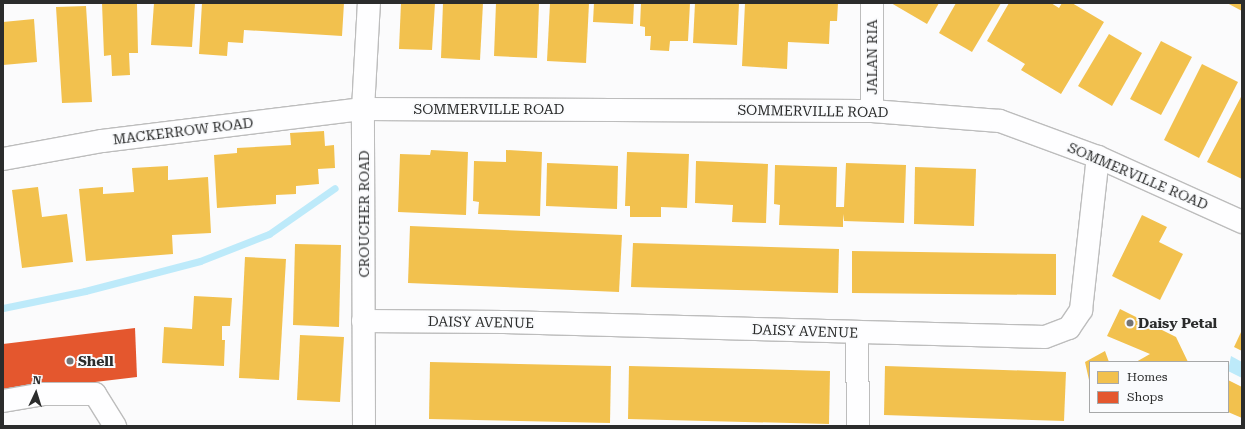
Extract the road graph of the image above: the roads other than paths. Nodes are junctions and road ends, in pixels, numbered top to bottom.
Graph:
1 (369, 3) edge
2 (872, 3) edge
3 (363, 109) junction
4 (872, 110) junction
5 (1098, 157) junction
6 (3, 159) edge
7 (1242, 222) edge
8 (363, 321) junction
9 (857, 333) junction
10 (3, 402) edge
11 (115, 426) edge
12 (364, 426) edge
13 (858, 426) edge

1 - 3 street, CROUCHER ROAD
2 - 4 street, JALAN RIA
3 - 4 street, SOMMERVILLE ROAD
3 - 6 street, MACKERROW ROAD
3 - 8 street, CROUCHER ROAD
4 - 5 street, SOMMERVILLE ROAD
5 - 7 street, SOMMERVILLE ROAD
5 - 9 street, DAISY AVENUE
8 - 9 street, DAISY AVENUE
8 - 12 street, CROUCHER ROAD
9 - 13 street
10 - 11 street

